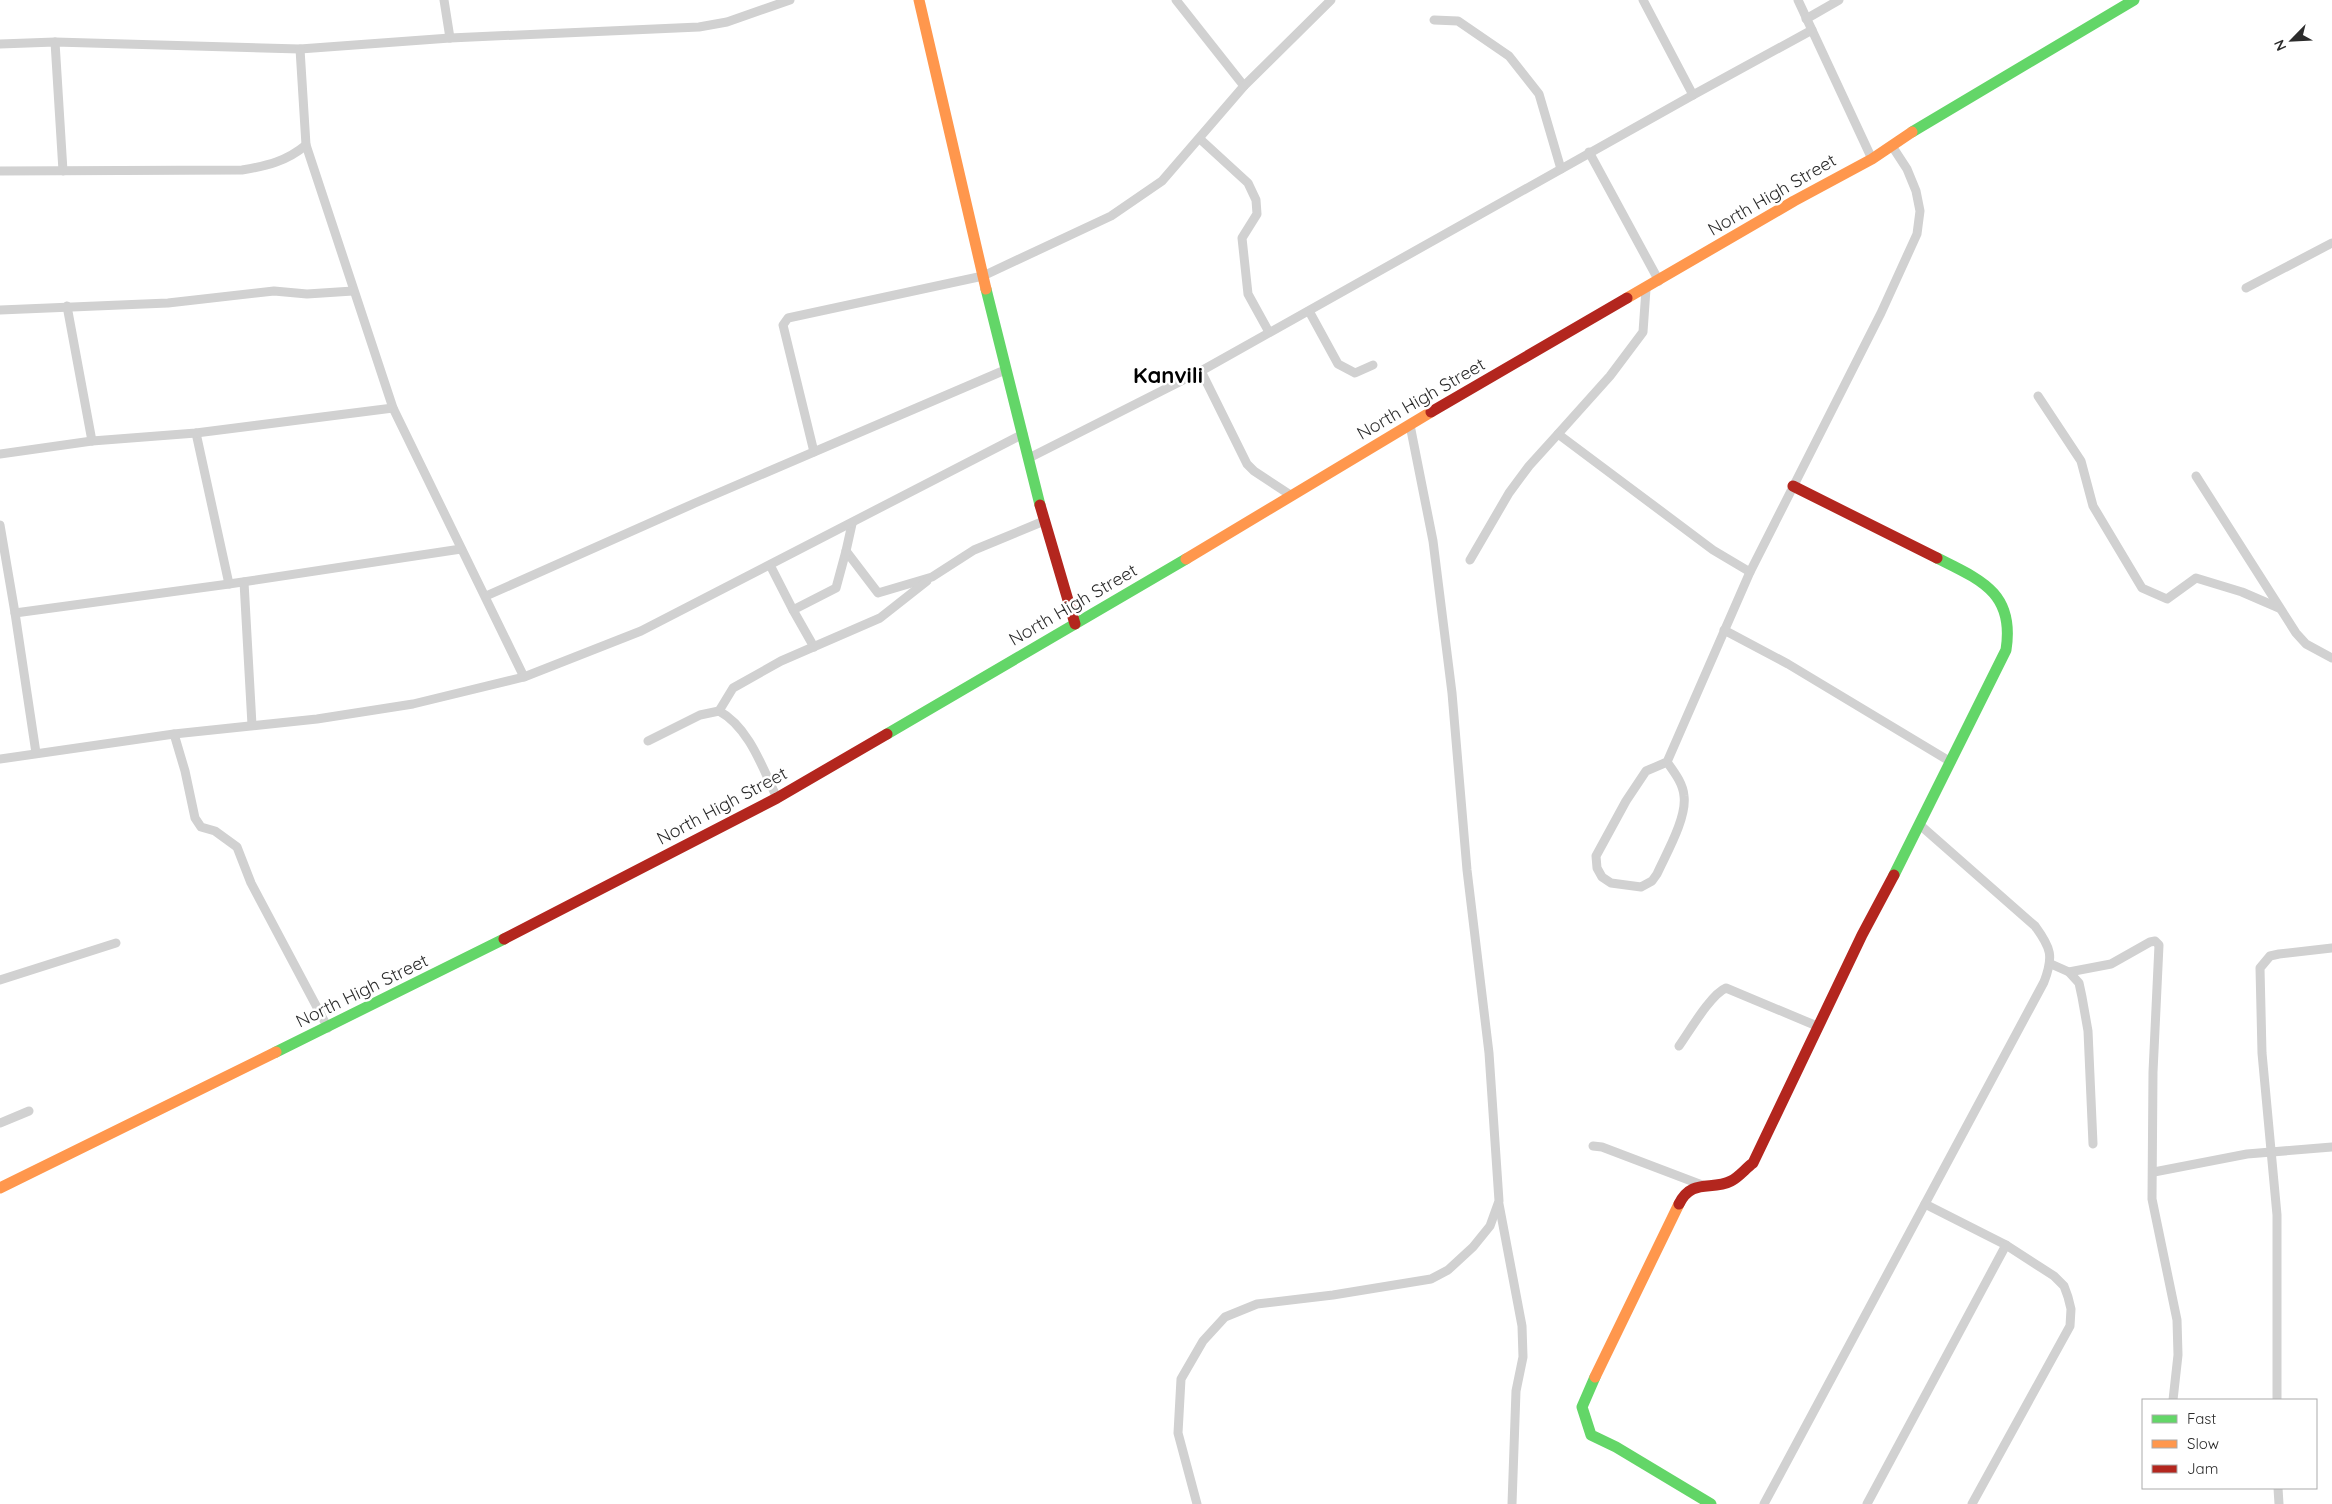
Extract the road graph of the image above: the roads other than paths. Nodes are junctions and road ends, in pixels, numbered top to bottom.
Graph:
1 (444, 0) edge
2 (790, 0) edge
3 (919, 0) edge
4 (1176, 0) edge
5 (1330, 0) edge
6 (1643, 0) edge
7 (1798, 0) edge
8 (1839, 0) edge
9 (2134, 0) edge
10 (1806, 19) junction
11 (1434, 20) dead end
12 (1812, 30) junction
13 (450, 38) junction
14 (56, 42) junction
15 (0, 44) edge
16 (300, 49) junction
17 (1244, 86) junction
18 (1693, 94) junction
19 (1200, 139) junction
20 (306, 146) junction
21 (1892, 146) junction
22 (1589, 152) junction
23 (1872, 159) junction
24 (1561, 168) junction
25 (0, 171) edge
26 (63, 171) junction
27 (2332, 243) edge
28 (982, 276) junction
29 (1659, 281) junction
30 (2246, 288) dead end
31 (1646, 289) junction
32 (353, 291) junction
33 (67, 306) junction
34 (0, 310) edge
35 (1309, 310) junction
36 (1269, 332) junction
37 (1372, 365) dead end
38 (1005, 370) junction
39 (1202, 371) junction
40 (2038, 396) dead end
41 (393, 408) junction
42 (1410, 424) junction
43 (196, 433) junction
44 (1023, 434) junction
45 (1558, 434) junction
46 (92, 441) junction
47 (814, 452) junction
48 (0, 454) edge
49 (1029, 458) junction
50 (2196, 476) dead end
51 (1793, 486) junction
52 (1292, 496) junction
53 (1044, 521) junction
54 (852, 524) junction
55 (0, 525) edge
56 (461, 549) junction
57 (846, 551) junction
58 (1470, 560) dead end
59 (770, 565) junction
60 (1750, 572) junction
61 (932, 577) junction
62 (244, 582) junction
63 (229, 584) junction
64 (486, 596) junction
65 (2279, 608) junction
66 (793, 610) junction
67 (15, 613) junction
68 (1075, 624) junction
69 (1724, 630) junction
70 (814, 647) junction
71 (2332, 658) edge
72 (524, 678) junction
73 (720, 711) junction
74 (252, 725) junction
75 (174, 734) junction
76 (648, 741) dead end
77 (36, 753) junction
78 (0, 759) edge
79 (1667, 762) junction
80 (1952, 762) junction
81 (777, 798) junction
82 (1920, 825) junction
83 (116, 943) dead end
84 (2332, 948) edge
85 (2051, 964) junction
86 (2069, 972) junction
87 (0, 980) edge
88 (1817, 1026) junction
89 (328, 1028) junction
90 (1679, 1046) dead end
91 (29, 1110) dead end
92 (0, 1123) edge
93 (2093, 1144) dead end
94 (1593, 1146) dead end
95 (2332, 1147) edge
96 (2272, 1152) junction
97 (2154, 1172) junction
98 (1702, 1186) junction
99 (0, 1188) edge
100 (1499, 1201) junction
101 (1925, 1204) junction
102 (2006, 1245) junction
103 (2173, 1399) edge
104 (2277, 1399) edge
105 (2278, 1489) edge
106 (1197, 1504) edge
107 (1512, 1504) edge
108 (1711, 1504) edge
109 (1764, 1504) edge
110 (1867, 1504) edge
111 (1972, 1504) edge
112 (2279, 1504) edge

1 - 13 street
2 - 13 street
3 - 28 main road
4 - 17 street
5 - 17 street
6 - 18 street
7 - 10 street
8 - 10 street
9 - 21 main road, North High Street
10 - 12 street
11 - 24 street
12 - 18 street
12 - 23 street
13 - 16 street
14 - 15 street
14 - 16 street
14 - 26 street
16 - 20 street
17 - 19 street
18 - 22 street
19 - 28 street
19 - 36 street
20 - 26 street
20 - 32 street
21 - 23 main road, North High Street
21 - 51 street
22 - 24 street
22 - 29 street
23 - 29 main road, North High Street
24 - 35 street
25 - 26 street
27 - 30 street
28 - 38 main road
28 - 47 street
29 - 31 main road, North High Street
31 - 42 main road, North High Street
31 - 45 street
32 - 33 street
32 - 41 street
33 - 34 street
33 - 46 street
35 - 36 street
35 - 37 street
36 - 39 street
38 - 44 main road
38 - 47 street
39 - 49 street
39 - 52 street
40 - 65 street
41 - 43 street
41 - 56 street
42 - 52 main road, North High Street
42 - 100 street
43 - 46 street
43 - 63 street
44 - 49 main road
44 - 54 street
45 - 58 street
45 - 60 street
46 - 48 street
47 - 64 street
49 - 53 main road
50 - 65 street
51 - 60 street
51 - 80 main road
52 - 68 main road, North High Street
53 - 61 street
53 - 68 main road
54 - 57 street
54 - 59 street
55 - 67 street
56 - 62 street
56 - 64 street
57 - 61 street
57 - 66 street
59 - 66 street
59 - 72 street
60 - 69 street
61 - 70 street
62 - 63 street
62 - 74 street
63 - 67 street
64 - 72 street
65 - 71 street
66 - 70 street
67 - 77 street
68 - 81 main road, North High Street
69 - 79 street
69 - 80 street
70 - 73 street
72 - 74 street
73 - 76 street
73 - 81 street
74 - 75 street
75 - 77 street
75 - 89 street
77 - 78 street
79 - 79 street
80 - 82 main road
81 - 89 main road, North High Street
82 - 85 street
82 - 88 main road
83 - 87 street
84 - 96 street
85 - 86 street
85 - 101 street
86 - 93 street
86 - 97 street
88 - 90 street
88 - 98 main road
89 - 99 main road, North High Street
91 - 92 street
94 - 98 street
95 - 96 street
96 - 97 street
96 - 104 street
97 - 103 street
98 - 108 main road
100 - 106 street
100 - 107 street
101 - 102 street
101 - 109 street
102 - 110 street
102 - 111 street
105 - 112 street

